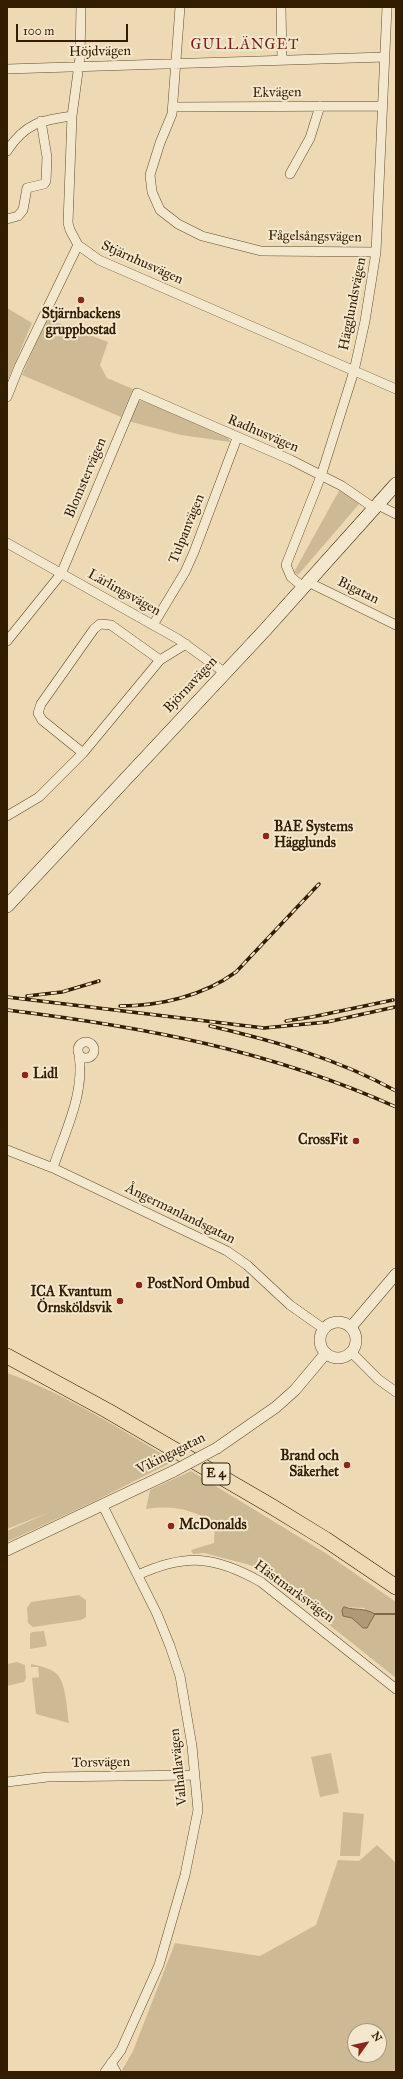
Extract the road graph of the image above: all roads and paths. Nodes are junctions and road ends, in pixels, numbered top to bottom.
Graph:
1 (81, 7) edge
2 (180, 7) edge
3 (281, 7) edge
4 (387, 7) edge
5 (385, 57) junction
6 (282, 60) junction
7 (177, 64) junction
8 (78, 66) junction
9 (7, 69) edge
10 (320, 106) junction
11 (382, 106) junction
12 (173, 107) junction
13 (72, 116) junction
14 (40, 121) junction
15 (8, 148) edge
16 (290, 174) dead end
17 (7, 219) edge
18 (78, 245) junction
19 (376, 252) junction
20 (354, 371) junction
21 (396, 389) edge
22 (136, 393) joint
23 (7, 397) edge
24 (237, 438) junction
25 (321, 476) junction
26 (396, 484) edge
27 (376, 506) junction
28 (396, 514) edge
29 (7, 543) edge
30 (61, 574) junction
31 (306, 584) junction
32 (396, 625) edge
33 (153, 626) junction
34 (7, 641) edge
35 (186, 644) junction
36 (160, 660) junction
37 (224, 672) junction
38 (83, 753) junction
39 (7, 816) edge
40 (7, 906) edge
41 (82, 1057) dead end
42 (7, 1150) edge
43 (53, 1168) junction
44 (396, 1274) edge
45 (351, 1327) junction
46 (324, 1329) junction
47 (351, 1352) junction
48 (326, 1353) junction
49 (7, 1356) edge
50 (7, 1363) edge
51 (30, 1370) junction
52 (396, 1392) edge
53 (103, 1506) junction
54 (7, 1550) edge
55 (138, 1575) junction
56 (396, 1587) edge
57 (396, 1689) edge
58 (195, 1775) junction
59 (7, 1782) edge
60 (111, 2063) junction
61 (106, 2072) edge
62 (116, 2072) edge

1 - 8 street, Stjärnhusvägen
2 - 7 street, Fågelsångsvägen
3 - 6 street
4 - 5 street, Hägglundsvägen
5 - 6 street, Höjdvägen
5 - 11 street, Hägglundsvägen
6 - 7 street, Höjdvägen
7 - 8 street, Höjdvägen
7 - 12 street, Fågelsångsvägen
8 - 9 street, Höjdvägen
8 - 13 street, Stjärnhusvägen
10 - 11 street, Ekvägen
10 - 12 street, Ekvägen
10 - 16 street
11 - 19 street, Hägglundsvägen
12 - 19 street, Fågelsångsvägen
13 - 14 street
13 - 18 street, Stjärnhusvägen
14 - 15 street
14 - 17 street
18 - 20 street, Stjärnhusvägen
18 - 23 street
19 - 20 street, Hägglundsvägen
20 - 21 street, Stjärnhusvägen
20 - 25 street, Hägglundsvägen
22 - 24 street, Radhusvägen
22 - 30 street, Blomstervägen
24 - 25 street, Radhusvägen
24 - 33 street, Tulpanvägen
25 - 27 street, Radhusvägen
25 - 31 street, Hägglundsvägen
26 - 27 main road, Björnavägen
27 - 28 street, Radhusvägen
27 - 31 main road, Björnavägen
29 - 30 street, Lärlingsvägen
30 - 33 street, Lärlingsvägen
30 - 34 street, Blomstervägen
31 - 32 street, Bigatan
31 - 37 main road, Björnavägen
33 - 35 street, Lärlingsvägen
35 - 36 street
35 - 37 street, Lärlingsvägen
36 - 38 street
36 - 38 street
37 - 40 main road, Björnavägen
38 - 39 street
41 - 43 street
42 - 43 street, Ångermanlandsgatan
43 - 46 street, Ångermanlandsgatan
44 - 45 street
45 - 46 street
45 - 47 street
46 - 48 street
47 - 48 street
47 - 52 street
48 - 53 street, Vikingagatan, bridge
49 - 51 highway, E 4
50 - 51 highway, E 4
51 - 56 highway, E 4
53 - 54 street, Vikingagatan
53 - 55 street, Valhallavägen
55 - 57 street, Hästmarksvägen
55 - 58 street, Valhallavägen
58 - 59 street, Torsvägen
58 - 60 street, Valhallavägen
60 - 61 street, Valhallavägen
60 - 62 street

